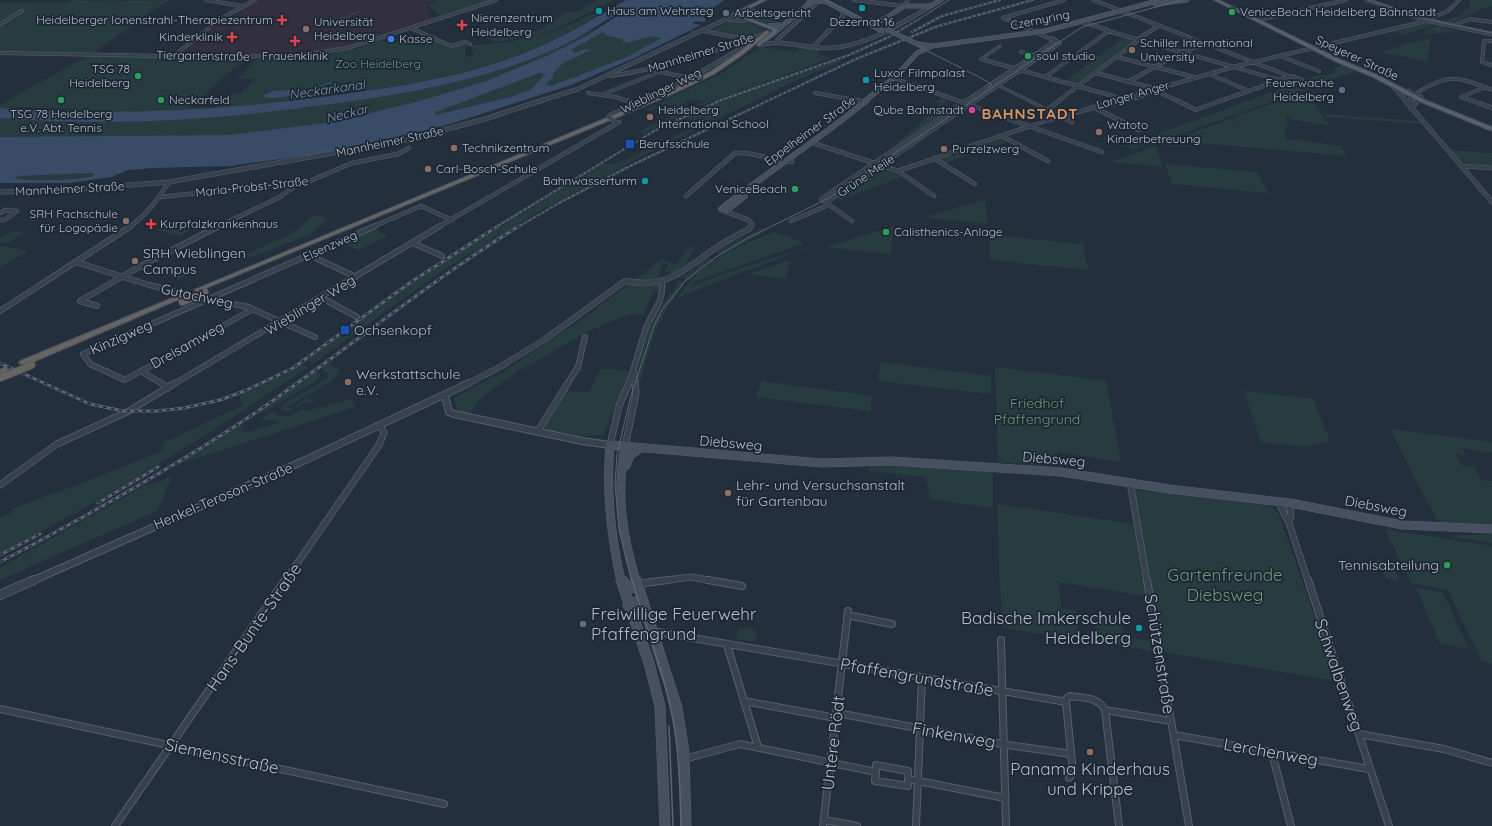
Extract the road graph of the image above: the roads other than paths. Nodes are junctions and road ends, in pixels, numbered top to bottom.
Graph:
1 (206, 0) edge
2 (255, 0) edge
3 (496, 0) edge
4 (764, 0) edge
5 (832, 0) edge
6 (854, 0) edge
7 (908, 0) edge
8 (941, 0) edge
9 (1060, 0) edge
10 (1064, 0) edge
11 (1093, 0) edge
12 (1161, 0) edge
13 (1166, 0) edge
14 (1187, 0) edge
15 (1216, 0) edge
16 (1222, 0) edge
17 (1346, 0) edge
18 (1367, 0) edge
19 (1373, 0) edge
20 (1459, 0) edge
21 (824, 1) edge
22 (809, 2) edge
23 (1155, 2) junction
24 (817, 3) dead end
25 (242, 6) junction
26 (904, 6) junction
27 (919, 7) junction
28 (930, 7) junction
29 (812, 8) junction
30 (1136, 8) junction
31 (746, 10) junction
32 (924, 10) junction
33 (845, 11) junction
34 (1122, 12) junction
35 (735, 15) junction
36 (792, 16) junction
37 (853, 16) junction
38 (802, 17) junction
39 (842, 17) junction
40 (1003, 18) junction
41 (746, 19) junction
42 (1259, 19) junction
43 (437, 20) junction
44 (882, 20) junction
45 (1428, 20) junction
46 (723, 22) junction
47 (869, 22) junction
48 (1492, 22) edge
49 (0, 23) edge
50 (1089, 23) junction
51 (1454, 25) junction
52 (1158, 26) junction
53 (411, 28) junction
54 (884, 29) junction
55 (416, 30) junction
56 (771, 30) junction
57 (1105, 30) junction
58 (704, 31) junction
59 (1109, 31) junction
60 (1039, 33) junction
61 (1492, 33) edge
62 (993, 38) junction
63 (1138, 39) junction
64 (750, 40) junction
65 (1492, 41) edge
66 (779, 42) junction
67 (986, 42) dead end
68 (470, 44) dead end
69 (816, 44) junction
70 (1206, 44) junction
71 (759, 45) junction
72 (914, 45) junction
73 (1000, 46) dead end
74 (813, 47) junction
75 (933, 47) junction
76 (822, 48) junction
77 (1316, 48) junction
78 (924, 49) junction
79 (918, 52) junction
80 (1021, 52) dead end
81 (1181, 52) junction
82 (0, 53) edge
83 (1033, 55) junction
84 (173, 56) junction
85 (1279, 56) junction
86 (1041, 57) junction
87 (1117, 57) junction
88 (981, 58) joint
89 (1253, 62) junction
90 (1492, 65) edge
91 (1155, 67) junction
92 (1233, 67) junction
93 (1016, 68) junction
94 (647, 69) junction
95 (1020, 70) junction
96 (1319, 71) dead end
97 (658, 72) junction
98 (1096, 73) junction
99 (1208, 74) junction
100 (610, 76) junction
101 (1289, 76) junction
102 (1045, 77) junction
103 (690, 78) junction
104 (1195, 78) junction
105 (895, 79) junction
106 (1278, 81) junction
107 (1128, 82) junction
108 (1390, 84) junction
109 (997, 85) junction
110 (1079, 85) junction
111 (1486, 87) junction
112 (1153, 89) junction
113 (1422, 90) junction
114 (1492, 90) edge
115 (1249, 91) junction
116 (588, 93) dead end
117 (815, 93) dead end
118 (601, 95) junction
119 (1415, 95) junction
120 (1121, 98) junction
121 (865, 102) junction
122 (964, 103) junction
123 (636, 104) junction
124 (969, 105) junction
125 (1093, 107) junction
126 (1411, 108) junction
127 (1492, 108) edge
128 (1047, 110) junction
129 (1061, 117) junction
130 (1072, 122) dead end
131 (1030, 126) junction
132 (1492, 128) edge
133 (1139, 130) dead end
134 (1002, 136) junction
135 (815, 144) junction
136 (410, 148) dead end
137 (1102, 152) dead end
138 (935, 158) junction
139 (789, 161) junction
140 (1048, 161) dead end
141 (875, 164) junction
142 (880, 165) junction
143 (1461, 166) junction
144 (1492, 168) edge
145 (898, 171) junction
146 (169, 182) junction
147 (300, 182) junction
148 (975, 184) dead end
149 (0, 192) edge
150 (686, 196) dead end
151 (934, 196) dead end
152 (160, 197) junction
153 (827, 202) junction
154 (1492, 202) edge
155 (724, 210) joint
156 (0, 214) edge
157 (0, 220) edge
158 (452, 220) junction
159 (852, 221) dead end
160 (792, 222) dead end
161 (413, 243) junction
162 (309, 255) junction
163 (442, 256) dead end
164 (76, 262) junction
165 (119, 276) junction
166 (356, 277) junction
167 (662, 283) junction
168 (207, 295) junction
169 (322, 298) junction
170 (182, 299) junction
171 (97, 306) dead end
172 (253, 309) junction
173 (0, 310) edge
174 (357, 317) dead end
175 (281, 321) junction
176 (315, 337) dead end
177 (585, 337) dead end
178 (3, 371) edge
179 (141, 371) junction
180 (634, 371) junction
181 (0, 378) edge
182 (168, 388) junction
183 (445, 396) junction
184 (380, 425) junction
185 (538, 431) junction
186 (610, 445) junction
187 (625, 446) junction
188 (643, 447) junction
189 (1130, 482) junction
190 (0, 485) edge
191 (620, 494) junction
192 (1290, 503) junction
193 (1280, 505) junction
194 (1289, 524) junction
195 (1492, 529) edge
196 (622, 579) junction
197 (638, 586) junction
198 (742, 586) dead end
199 (0, 595) edge
200 (643, 600) junction
201 (628, 605) junction
202 (892, 624) dead end
203 (654, 633) junction
204 (1001, 640) dead end
205 (727, 645) junction
206 (843, 664) junction
207 (922, 678) junction
208 (1002, 692) junction
209 (744, 701) junction
210 (1066, 702) junction
211 (0, 709) edge
212 (1105, 710) junction
213 (837, 716) junction
214 (1171, 721) junction
215 (920, 729) junction
216 (1359, 734) junction
217 (1174, 735) junction
218 (1004, 744) junction
219 (172, 745) junction
220 (758, 747) junction
221 (1272, 753) junction
222 (1071, 754) junction
223 (684, 759) junction
224 (831, 763) junction
225 (1492, 763) edge
226 (1369, 770) junction
227 (876, 772) junction
228 (1069, 778) dead end
229 (908, 779) junction
230 (918, 780) junction
231 (1005, 798) junction
232 (444, 804) dead end
233 (824, 823) edge
234 (115, 826) edge
235 (665, 826) edge
236 (686, 826) edge
237 (857, 826) edge
238 (916, 826) edge
239 (1006, 826) edge
240 (1119, 826) edge
241 (1189, 826) edge
242 (1291, 826) edge
243 (1389, 826) edge

1 - 25 street
2 - 25 street
3 - 43 street
4 - 31 main road
5 - 47 main road, Czernyring
6 - 26 street
7 - 26 street
8 - 28 main road
9 - 40 street
10 - 40 street
11 - 34 street
12 - 23 main road, Czernyring
13 - 23 main road, Czernyring
14 - 30 main road, Czernyring
15 - 42 main road, Speyerer Straße
16 - 42 main road, Speyerer Straße
17 - 42 street
18 - 45 street
19 - 45 street
20 - 45 street, Langer Anger
21 - 22 main road, Czernyring
21 - 33 main road, Czernyring
22 - 29 street
22 - 36 main road
23 - 30 main road, Czernyring
24 - 29 street
25 - 84 street
26 - 27 main road
26 - 44 main road
27 - 28 main road
27 - 32 street
28 - 32 street
29 - 38 street
30 - 34 main road, Czernyring
31 - 35 main road
31 - 35 street
31 - 36 street
31 - 41 main road
32 - 76 street
33 - 37 main road, Czernyring
33 - 39 street
34 - 50 main road, Czernyring
34 - 52 street
35 - 41 main road
35 - 46 street
35 - 58 street
36 - 38 street
36 - 56 main road
36 - 56 main road
37 - 39 street
37 - 47 main road, Czernyring
38 - 66 street
39 - 69 street
40 - 60 street
41 - 46 street
41 - 56 main road
42 - 77 main road, Speyerer Straße
43 - 53 street, Tiergartenstraße
43 - 55 street
44 - 47 main road
44 - 54 main road
45 - 51 street
45 - 61 street
45 - 77 street, Langer Anger
46 - 58 street
47 - 54 main road, Czernyring
48 - 51 street
49 - 49 street
50 - 57 street
50 - 60 main road, Czernyring
51 - 61 street
52 - 63 street
52 - 70 street
53 - 55 street
53 - 84 street, Tiergartenstraße
54 - 72 main road, Czernyring
55 - 68 street
56 - 64 street, Mannheimer Straße
56 - 71 main road
56 - 170 highway
57 - 59 street
57 - 63 street
58 - 64 street
58 - 100 street
59 - 63 street
59 - 102 street
60 - 62 main road, Czernyring
60 - 83 street, Grüne Meile
60 - 86 street, Grüne Meile
62 - 67 street
62 - 75 main road, Czernyring
63 - 81 street
63 - 87 street
64 - 94 street, Mannheimer Straße
64 - 103 street, Wieblinger Weg
65 - 90 street
66 - 71 street
66 - 74 street
69 - 74 street
69 - 76 street
70 - 81 street
70 - 89 street
71 - 168 highway
72 - 75 main road, Czernyring
72 - 78 main road, Czernyring
72 - 79 main road
73 - 88 street
74 - 76 street
75 - 78 main road, Eppelheimer Straße
77 - 85 street, Langer Anger
77 - 108 main road, Speyerer Straße
77 - 119 main road, Speyerer Straße
78 - 79 main road, Eppelheimer Straße
78 - 105 main road, Eppelheimer Straße
79 - 105 main road, Eppelheimer Straße
80 - 83 street
81 - 91 street
81 - 92 street
82 - 84 street, Tiergartenstraße
83 - 86 street
83 - 93 street, Grüne Meile
85 - 89 street, Langer Anger
85 - 96 street
86 - 95 street, Grüne Meile
87 - 91 street
87 - 98 street
88 - 93 street
89 - 92 street, Langer Anger
89 - 101 street
91 - 104 street
91 - 107 street
92 - 99 street, Langer Anger
92 - 106 street
93 - 95 street
93 - 122 street, Grüne Meile
94 - 97 street
94 - 100 street, Mannheimer Straße
95 - 102 street
95 - 109 street, Grüne Meile
97 - 103 street
97 - 118 street
98 - 107 street
98 - 110 street
99 - 104 street, Langer Anger
99 - 115 street
100 - 146 street, Mannheimer Straße
101 - 106 street
101 - 106 street
102 - 110 street
103 - 123 street, Wieblinger Weg
104 - 112 street, Langer Anger
105 - 121 main road, Eppelheimer Straße
105 - 122 street
105 - 135 main road, Eppelheimer Straße
106 - 115 street
107 - 112 street
108 - 119 main road, Speyerer Straße
108 - 126 street
109 - 124 street, Grüne Meile
109 - 128 street
110 - 120 street
110 - 128 street
111 - 113 street
111 - 114 street
111 - 127 street
112 - 115 street
112 - 120 street, Langer Anger
113 - 119 street
113 - 119 street
116 - 118 street
117 - 121 street
118 - 123 street
119 - 126 street
119 - 126 street
119 - 132 main road, Speyerer Straße
120 - 125 street, Langer Anger
121 - 135 main road, Eppelheimer Straße
122 - 124 street
122 - 141 street, Grüne Meile
123 - 158 street, Wieblinger Weg, bridge
124 - 131 street
124 - 142 street, Grüne Meile
125 - 129 street, Langer Anger
125 - 133 street
126 - 143 street
128 - 129 street
129 - 130 street
129 - 131 street, Langer Anger
131 - 134 street, Langer Anger
131 - 137 street
134 - 138 street, Langer Anger
134 - 140 street
135 - 139 main road, Eppelheimer Straße
135 - 141 street
136 - 147 street, Maria-Probst-Straße
138 - 145 street, Langer Anger
138 - 148 street
139 - 150 street
139 - 155 main road, Eppelheimer Straße
141 - 142 street
141 - 153 street, Grüne Meile
142 - 145 street
142 - 153 street, Grüne Meile
143 - 144 street
143 - 154 street
145 - 151 street
146 - 149 street, Mannheimer Straße
146 - 152 street
147 - 152 street, Maria-Probst-Straße
147 - 165 street
152 - 164 street
153 - 159 street
153 - 160 street
155 - 167 street
156 - 157 street
158 - 161 street, Wieblinger Weg
158 - 162 street, Elsenzweg
161 - 163 street
161 - 166 street, Wieblinger Weg
162 - 166 street
162 - 168 street, Elsenzweg
164 - 165 street, Gutachweg
164 - 173 street
165 - 168 street, Gutachweg
165 - 171 street
166 - 169 street, Wieblinger Weg
167 - 180 street
167 - 183 street, Henkel-Teroson-Straße
168 - 170 highway, bridge
168 - 172 street, Gutachweg
168 - 179 street, Kinzigweg
169 - 174 street
169 - 175 street, Wieblinger Weg
170 - 178 highway
170 - 181 highway, bridge
172 - 175 street, Gutachweg
172 - 179 street, Dreisamweg
175 - 176 street, Gutachweg
175 - 182 street, Wieblinger Weg
177 - 185 street
179 - 182 street
180 - 186 street
180 - 187 street
182 - 190 street, Wieblinger Weg
183 - 184 street, Henkel-Teroson-Straße
183 - 185 street
184 - 199 street, Henkel-Teroson-Straße
184 - 219 street, Hans-Bunte-Straße
185 - 186 street
186 - 187 main road, Diebsweg
186 - 196 main road
187 - 188 main road, Diebsweg
187 - 191 main road
188 - 189 main road, Diebsweg
188 - 191 main road
189 - 193 main road, Diebsweg
189 - 214 street, Schützenstraße
191 - 197 main road
192 - 193 main road, Diebsweg
192 - 194 street, Schwalbenweg
192 - 195 main road, Diebsweg
193 - 194 street, Schwalbenweg
194 - 216 street, Schwalbenweg
196 - 197 main road
196 - 201 main road
197 - 198 street
197 - 200 main road
200 - 201 main road
200 - 203 main road
201 - 235 main road
202 - 206 street, Untere Rödt
203 - 205 street, Pfaffengrundstraße
203 - 223 main road
204 - 208 street
205 - 206 street, Pfaffengrundstraße
205 - 209 street
206 - 207 street, Pfaffengrundstraße
206 - 213 street, Untere Rödt
207 - 208 street, Pfaffengrundstraße
207 - 215 street
208 - 210 street, Pfaffengrundstraße
208 - 218 street
209 - 213 street, Finkenweg
209 - 220 street
210 - 212 street, Pfaffengrundstraße
210 - 222 street
211 - 219 street, Siemensstraße
212 - 214 street, Pfaffengrundstraße
212 - 240 street
213 - 215 street, Finkenweg
213 - 224 street, Untere Rödt
214 - 217 street, Schützenstraße
215 - 218 street, Finkenweg
215 - 230 street
216 - 225 street
216 - 226 street, Schwalbenweg
217 - 221 street, Lerchenweg
217 - 241 street, Schützenstraße
218 - 222 street, Finkenweg
218 - 231 street
219 - 232 street, Siemensstraße
219 - 234 street, Hans-Bunte-Straße
220 - 223 street
220 - 224 street
221 - 226 street, Lerchenweg
221 - 242 street
222 - 228 street
223 - 236 main road
224 - 227 street
224 - 233 street, Untere Rödt
226 - 243 street, Schwalbenweg
227 - 229 street
227 - 229 street
229 - 230 street
230 - 231 street
230 - 238 street
231 - 239 street
233 - 237 street

